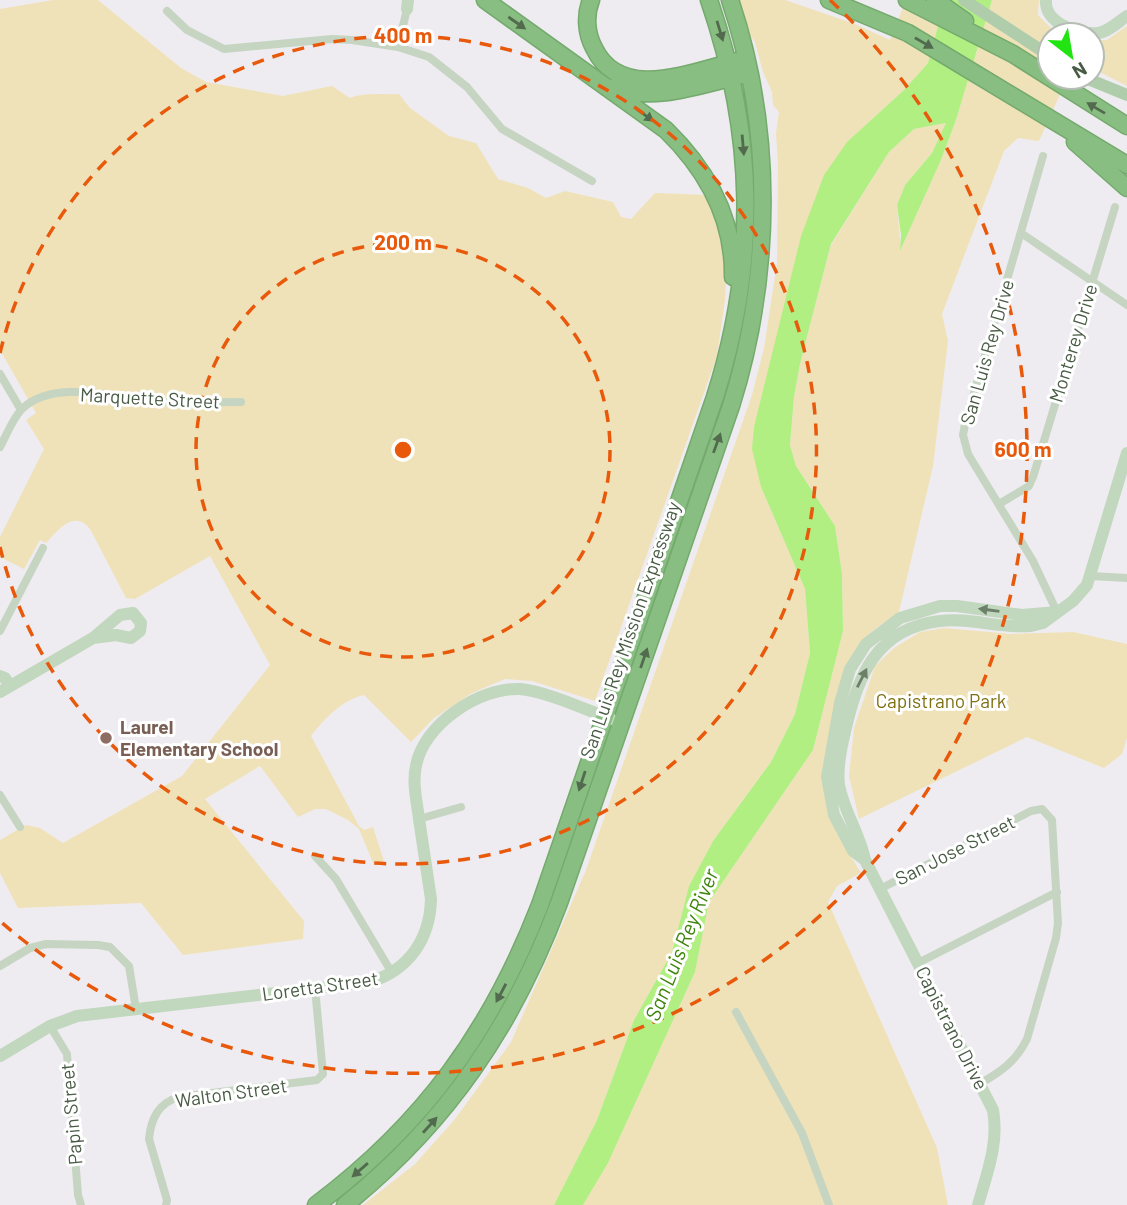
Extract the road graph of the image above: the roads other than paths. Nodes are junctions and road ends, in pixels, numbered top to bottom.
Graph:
1 (485, 0) edge
2 (591, 0) edge
3 (709, 0) edge
4 (730, 0) edge
5 (829, 0) edge
6 (906, 0) edge
7 (935, 0) edge
8 (964, 0) edge
9 (1046, 0) edge
10 (408, 4) edge
11 (167, 11) dead end
12 (1127, 16) edge
13 (398, 47) junction
14 (1036, 47) edge
15 (1013, 54) junction
16 (570, 60) junction
17 (739, 68) junction
18 (1106, 86) edge
19 (1127, 95) edge
20 (1050, 120) junction
21 (1127, 126) edge
22 (1043, 156) dead end
23 (1127, 165) edge
24 (592, 181) dead end
25 (1127, 188) edge
26 (1115, 206) dead end
27 (1021, 233) junction
28 (1092, 281) junction
29 (1127, 306) edge
30 (724, 370) junction
31 (0, 374) edge
32 (241, 402) dead end
33 (21, 410) junction
34 (0, 447) edge
35 (1127, 453) edge
36 (999, 504) junction
37 (43, 548) dead end
38 (1091, 576) junction
39 (1127, 578) edge
40 (1057, 612) junction
41 (0, 631) edge
42 (93, 638) dead end
43 (0, 676) edge
44 (3, 689) edge
45 (604, 716) junction
46 (621, 723) junction
47 (0, 795) edge
48 (461, 807) dead end
49 (419, 819) junction
50 (20, 827) dead end
51 (315, 856) dead end
52 (880, 889) junction
53 (1057, 892) junction
54 (0, 951) edge
55 (918, 963) junction
56 (3, 964) edge
57 (392, 973) junction
58 (315, 988) junction
59 (135, 1009) junction
60 (736, 1012) dead end
61 (50, 1026) junction
62 (0, 1056) edge
63 (981, 1083) junction
64 (81, 1205) edge
65 (166, 1205) edge
66 (316, 1205) edge
67 (345, 1205) edge
68 (829, 1205) edge
69 (978, 1205) edge

1 -> 16 highway
2 - 17 highway
3 -> 17 highway, San Luis Rey Mission Expressway
4 - 17 highway, San Luis Rey Mission Expressway
5 -> 20 highway
6 - 15 highway
7 - 15 highway
8 - 14 main road
9 - 12 street
10 - 13 street
11 - 13 street
13 - 24 street
21 -> 15 highway
16 - 17 highway
16 -> 30 highway
17 -> 30 highway
46 -> 17 highway, San Luis Rey Mission Expressway
18 - 19 main road
20 - 23 highway
20 - 25 highway
22 - 27 street, San Luis Rey Drive
26 - 28 street, Monterey Drive
27 - 28 street
27 - 36 street, San Luis Rey Drive
28 - 29 street
28 - 36 street, Monterey Drive
30 - 45 highway, San Luis Rey Mission Expressway
31 - 33 street
32 - 33 street, Marquette Street
33 - 34 street
35 - 38 street
36 - 40 street, San Luis Rey Drive
37 - 41 street
38 - 39 street
38 - 40 street
40 - 52 street, Capistrano Drive
42 - 44 street
43 - 44 street
45 - 46 street, Loretta Street
45 - 49 street, Loretta Street
45 -> 66 highway, San Luis Rey Mission Expressway
67 -> 46 highway, San Luis Rey Mission Expressway
47 - 50 street
48 - 49 street
49 - 57 street, Loretta Street
51 - 57 street
52 - 53 street, San Jose Street
52 - 55 street, Capistrano Drive
53 - 55 street
53 - 63 street
54 - 56 street
55 - 63 street, Capistrano Drive
56 - 59 street
57 - 58 street, Loretta Street
58 - 59 street, Loretta Street
58 - 65 street, Walton Street
59 - 61 street, Loretta Street
60 - 68 street
61 - 62 street, Loretta Street
61 - 64 street, Papin Street
63 - 69 street, Capistrano Drive

